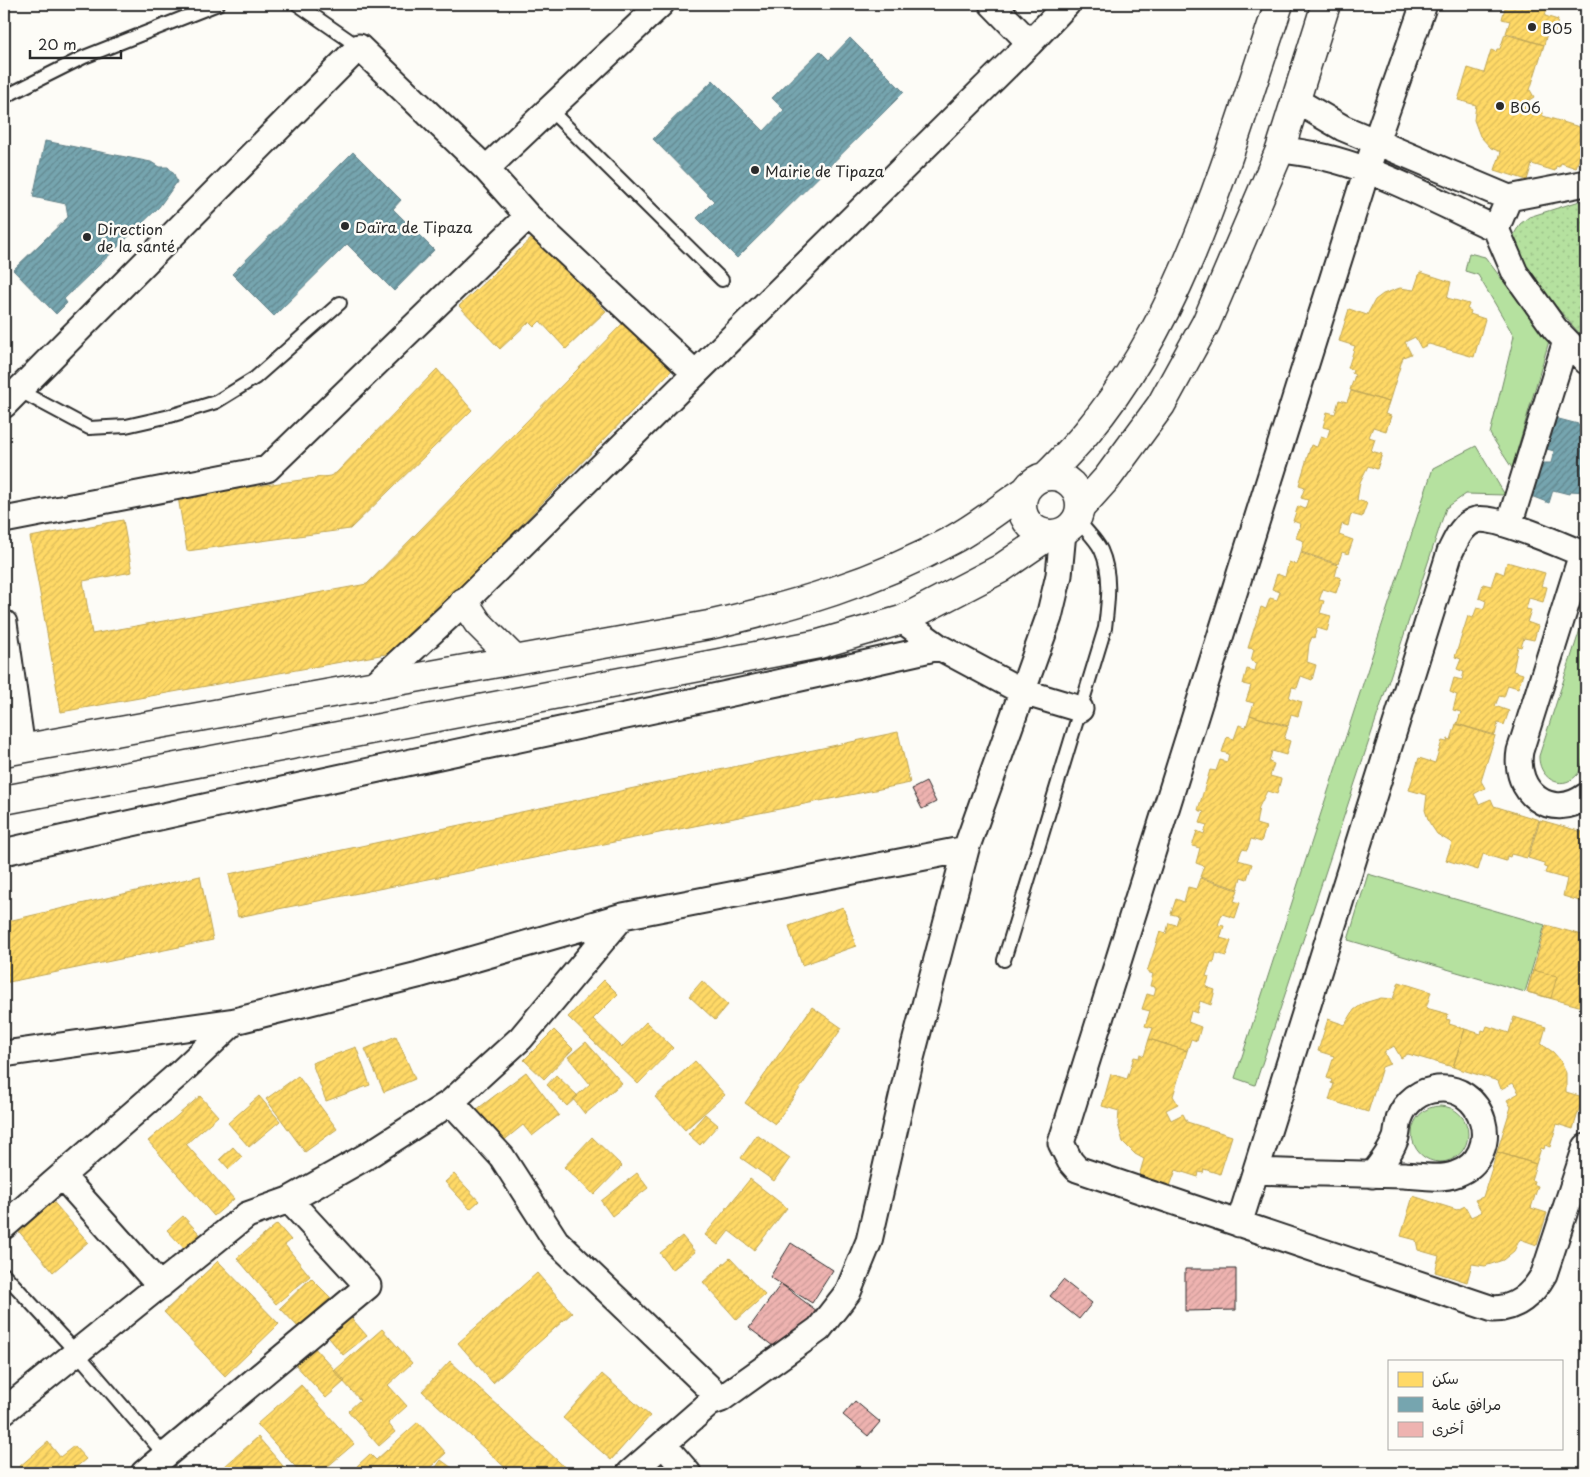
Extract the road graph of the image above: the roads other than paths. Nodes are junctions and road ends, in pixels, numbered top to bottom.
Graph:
1 (218, 4) edge
2 (297, 4) edge
3 (662, 4) edge
4 (992, 4) edge
5 (1067, 4) edge
6 (1279, 4) edge
7 (1326, 4) edge
8 (1424, 4) edge
9 (1030, 42) junction
10 (359, 47) junction
11 (4, 97) edge
12 (1294, 100) junction
13 (549, 110) junction
14 (1376, 141) junction
15 (1280, 150) junction
16 (486, 169) junction
17 (1367, 169) junction
18 (1586, 183) edge
19 (1509, 198) junction
20 (528, 216) junction
21 (1496, 230) junction
22 (722, 280) dead end
23 (340, 303) dead end
24 (1566, 341) junction
25 (1586, 361) edge
26 (695, 373) junction
27 (11, 397) edge
28 (1035, 484) junction
29 (4, 520) edge
30 (1068, 523) junction
31 (1509, 525) junction
32 (1584, 554) edge
33 (464, 602) junction
34 (902, 620) junction
35 (4, 623) edge
36 (939, 647) junction
37 (515, 660) junction
38 (373, 686) junction
39 (1023, 692) junction
40 (1080, 709) junction
41 (13, 751) edge
42 (1586, 796) edge
43 (4, 800) edge
44 (966, 849) junction
45 (4, 852) edge
46 (623, 916) junction
47 (1004, 960) dead end
48 (235, 1022) junction
49 (4, 1054) edge
50 (451, 1102) junction
51 (1586, 1147) edge
52 (1256, 1171) junction
53 (1372, 1175) junction
54 (62, 1176) junction
55 (289, 1200) junction
56 (1239, 1224) junction
57 (4, 1226) edge
58 (4, 1274) edge
59 (160, 1286) junction
60 (77, 1353) junction
61 (721, 1399) junction
62 (4, 1411) edge
63 (663, 1444) junction
64 (166, 1455) junction
65 (144, 1473) edge
66 (630, 1473) edge
67 (688, 1473) edge

1 - 11 lane
2 - 10 lane
3 - 13 street
4 - 9 street
5 - 9 street
6 - 28 main road
7 - 12 main road
8 - 14 street
9 - 26 street
10 - 16 street
10 - 27 street
12 - 14 street
12 - 15 main road
13 - 16 street
13 - 22 lane
14 - 17 street
14 - 19 street
15 - 17 street
15 - 30 main road
16 - 20 street
17 - 21 street
17 - 56 street
18 - 19 street
19 - 21 street
20 - 26 street
20 - 29 street
21 - 24 street
23 - 27 lane
24 - 25 street
24 - 31 street
26 - 33 street
28 - 30 main road
28 - 30 main road
28 - 37 main road
30 - 34 main road
30 - 39 street
30 - 40 lane
31 - 32 street
31 - 52 street
32 - 42 street
33 - 37 main road
33 - 38 street
34 - 36 street
34 - 43 main road
35 - 41 street
36 - 39 street
36 - 45 street
37 - 38 main road
38 - 41 main road
39 - 40 street
39 - 44 street
40 - 47 lane
44 - 46 street
44 - 61 street
46 - 48 street
46 - 50 street
48 - 49 street
48 - 54 street
50 - 55 street
50 - 61 street
51 - 56 street
52 - 53 street
52 - 56 street
53 - 53 street
54 - 57 street
54 - 59 street
55 - 59 street
55 - 64 street
58 - 60 lane
59 - 60 street
60 - 62 street
60 - 64 lane
61 - 63 street
63 - 66 street
63 - 67 street
64 - 65 street

